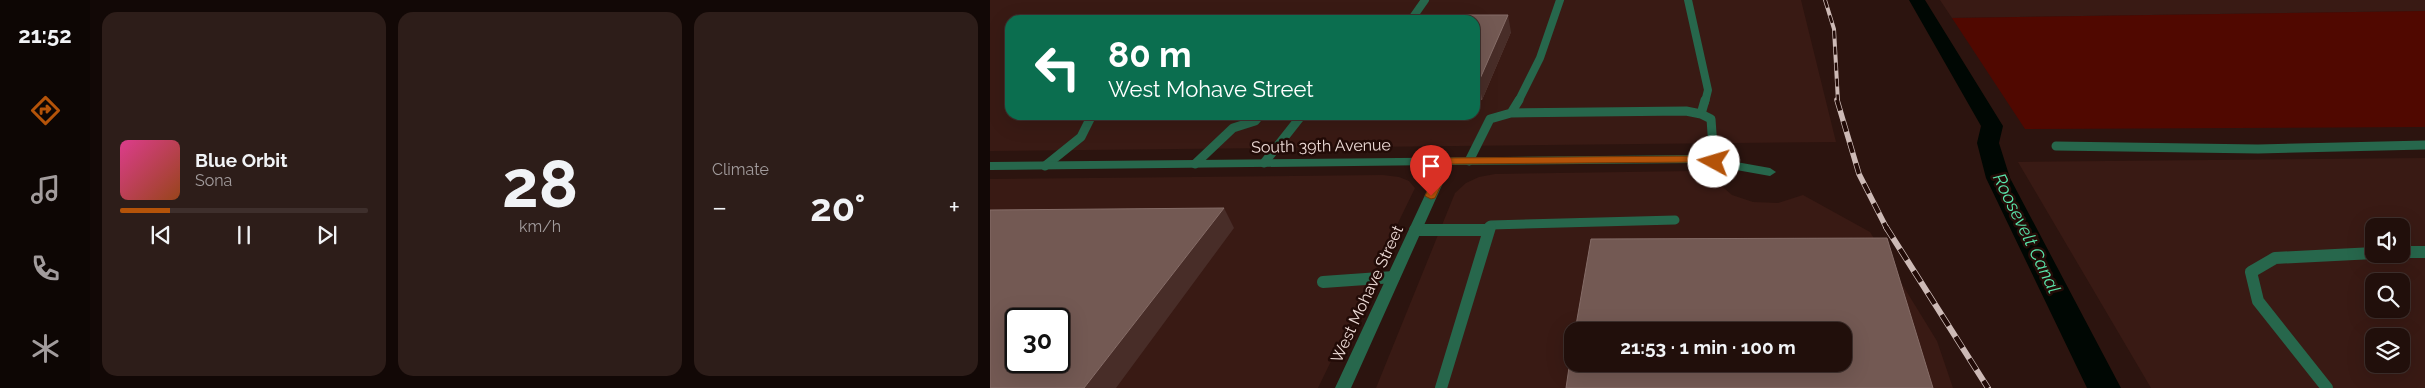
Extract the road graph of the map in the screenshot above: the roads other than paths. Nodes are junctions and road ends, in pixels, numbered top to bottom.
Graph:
1 (1425, 0) edge
2 (1560, 0) edge
3 (1688, 0) edge
4 (1414, 15) edge
5 (1510, 113) junction
6 (1701, 114) junction
7 (1090, 120) edge
8 (1256, 120) edge
9 (1298, 120) edge
10 (2425, 145) edge
11 (2056, 146) dead end
12 (1447, 161) junction
13 (1469, 161) junction
14 (1714, 162) junction
15 (1264, 163) junction
16 (1195, 164) junction
17 (990, 166) edge
18 (1044, 166) junction
19 (1770, 172) dead end
20 (1675, 220) dead end
21 (1415, 230) junction
22 (1489, 230) junction
23 (2410, 252) edge
24 (2425, 252) edge
25 (2365, 253) edge
26 (1394, 276) junction
27 (1323, 282) dead end
28 (1343, 388) edge
29 (1441, 388) edge
30 (2327, 388) edge

1 - 4 lane
2 - 5 lane
3 - 6 lane
5 - 6 lane
5 - 13 lane
6 - 14 lane
7 - 18 lane
8 - 16 lane
9 - 15 lane
10 - 11 lane
12 - 13 street, South 39th Avenue
12 - 15 street, South 39th Avenue
12 - 21 street, West Mohave Street
13 - 14 street, South 39th Avenue
14 - 19 street, South 39th Avenue
15 - 16 street, South 39th Avenue
16 - 18 street, South 39th Avenue
17 - 18 street, South 39th Avenue
20 - 22 lane
21 - 22 lane
21 - 26 street, West Mohave Street
22 - 29 lane
23 - 24 lane
25 - 30 lane
26 - 27 lane
26 - 28 street, West Mohave Street

